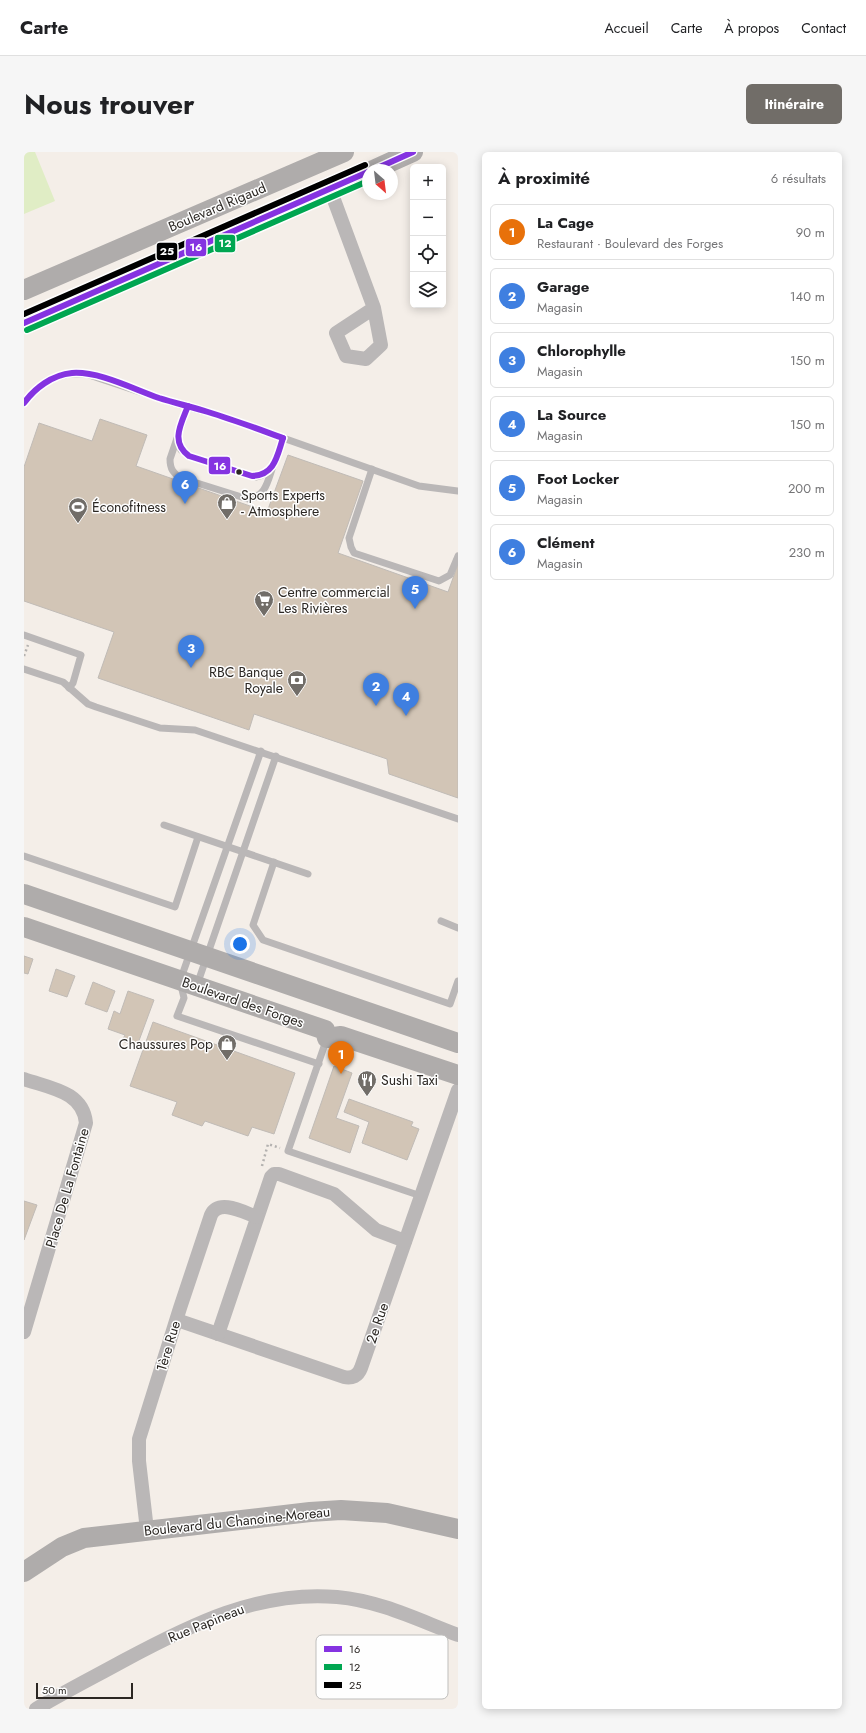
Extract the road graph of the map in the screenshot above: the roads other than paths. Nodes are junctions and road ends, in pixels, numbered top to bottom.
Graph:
1 (344, 152) edge
2 (413, 152) edge
3 (386, 164) edge
4 (362, 175) edge
5 (330, 189) junction
6 (24, 290) edge
7 (374, 308) dead end
8 (24, 323) edge
9 (25, 399) edge
10 (188, 406) junction
11 (178, 437) junction
12 (283, 438) junction
13 (273, 466) junction
14 (372, 469) junction
15 (458, 492) edge
16 (458, 556) edge
17 (24, 635) edge
18 (24, 669) edge
19 (70, 688) junction
20 (261, 751) junction
21 (276, 756) junction
22 (458, 819) edge
23 (164, 825) dead end
24 (198, 837) junction
25 (228, 847) junction
26 (243, 852) junction
27 (24, 856) edge
28 (274, 862) junction
29 (308, 874) dead end
30 (24, 894) edge
31 (440, 922) dead end
32 (24, 927) edge
33 (458, 928) edge
34 (199, 954) junction
35 (458, 981) edge
36 (187, 988) junction
37 (328, 1038) junction
38 (458, 1043) edge
39 (319, 1064) junction
40 (458, 1075) edge
41 (24, 1079) edge
42 (458, 1090) edge
43 (421, 1196) junction
44 (257, 1217) junction
45 (405, 1241) junction
46 (176, 1320) junction
47 (24, 1332) edge
48 (218, 1334) junction
49 (458, 1529) edge
50 (147, 1530) junction
51 (24, 1572) edge
52 (458, 1636) edge
53 (36, 1709) edge

1 - 6 street, Boulevard Rigaud
2 - 3 street
4 - 5 street, Boulevard Rigaud
5 - 7 street
5 - 8 street, Boulevard Rigaud
9 - 10 lane
10 - 11 lane
10 - 12 lane
11 - 13 lane
11 - 13 lane
12 - 13 lane
12 - 14 lane
14 - 15 lane
14 - 16 lane
17 - 19 lane
18 - 19 lane
19 - 20 lane
20 - 21 lane
20 - 25 lane
21 - 22 lane
21 - 26 lane
23 - 24 lane
24 - 25 lane
24 - 27 lane
25 - 26 lane
25 - 34 lane
26 - 28 lane
26 - 34 lane
28 - 29 lane
28 - 35 lane
30 - 34 street
31 - 33 lane
32 - 36 street, Boulevard des Forges
34 - 36 lane
34 - 36 lane
34 - 38 street
36 - 37 street, Boulevard des Forges
36 - 39 lane
37 - 39 lane
37 - 40 street
39 - 43 lane
41 - 47 street, Place De La Fontaine
42 - 43 street, 2e Rue
43 - 45 street, 2e Rue
44 - 45 street
44 - 46 street, 1ère Rue
44 - 48 street
45 - 48 street, 2e Rue
46 - 48 street, 2e Rue
46 - 50 street, 1ère Rue
49 - 50 street, Boulevard du Chanoine-Moreau
50 - 51 street, Boulevard du Chanoine-Moreau
52 - 53 street, Rue Papineau

